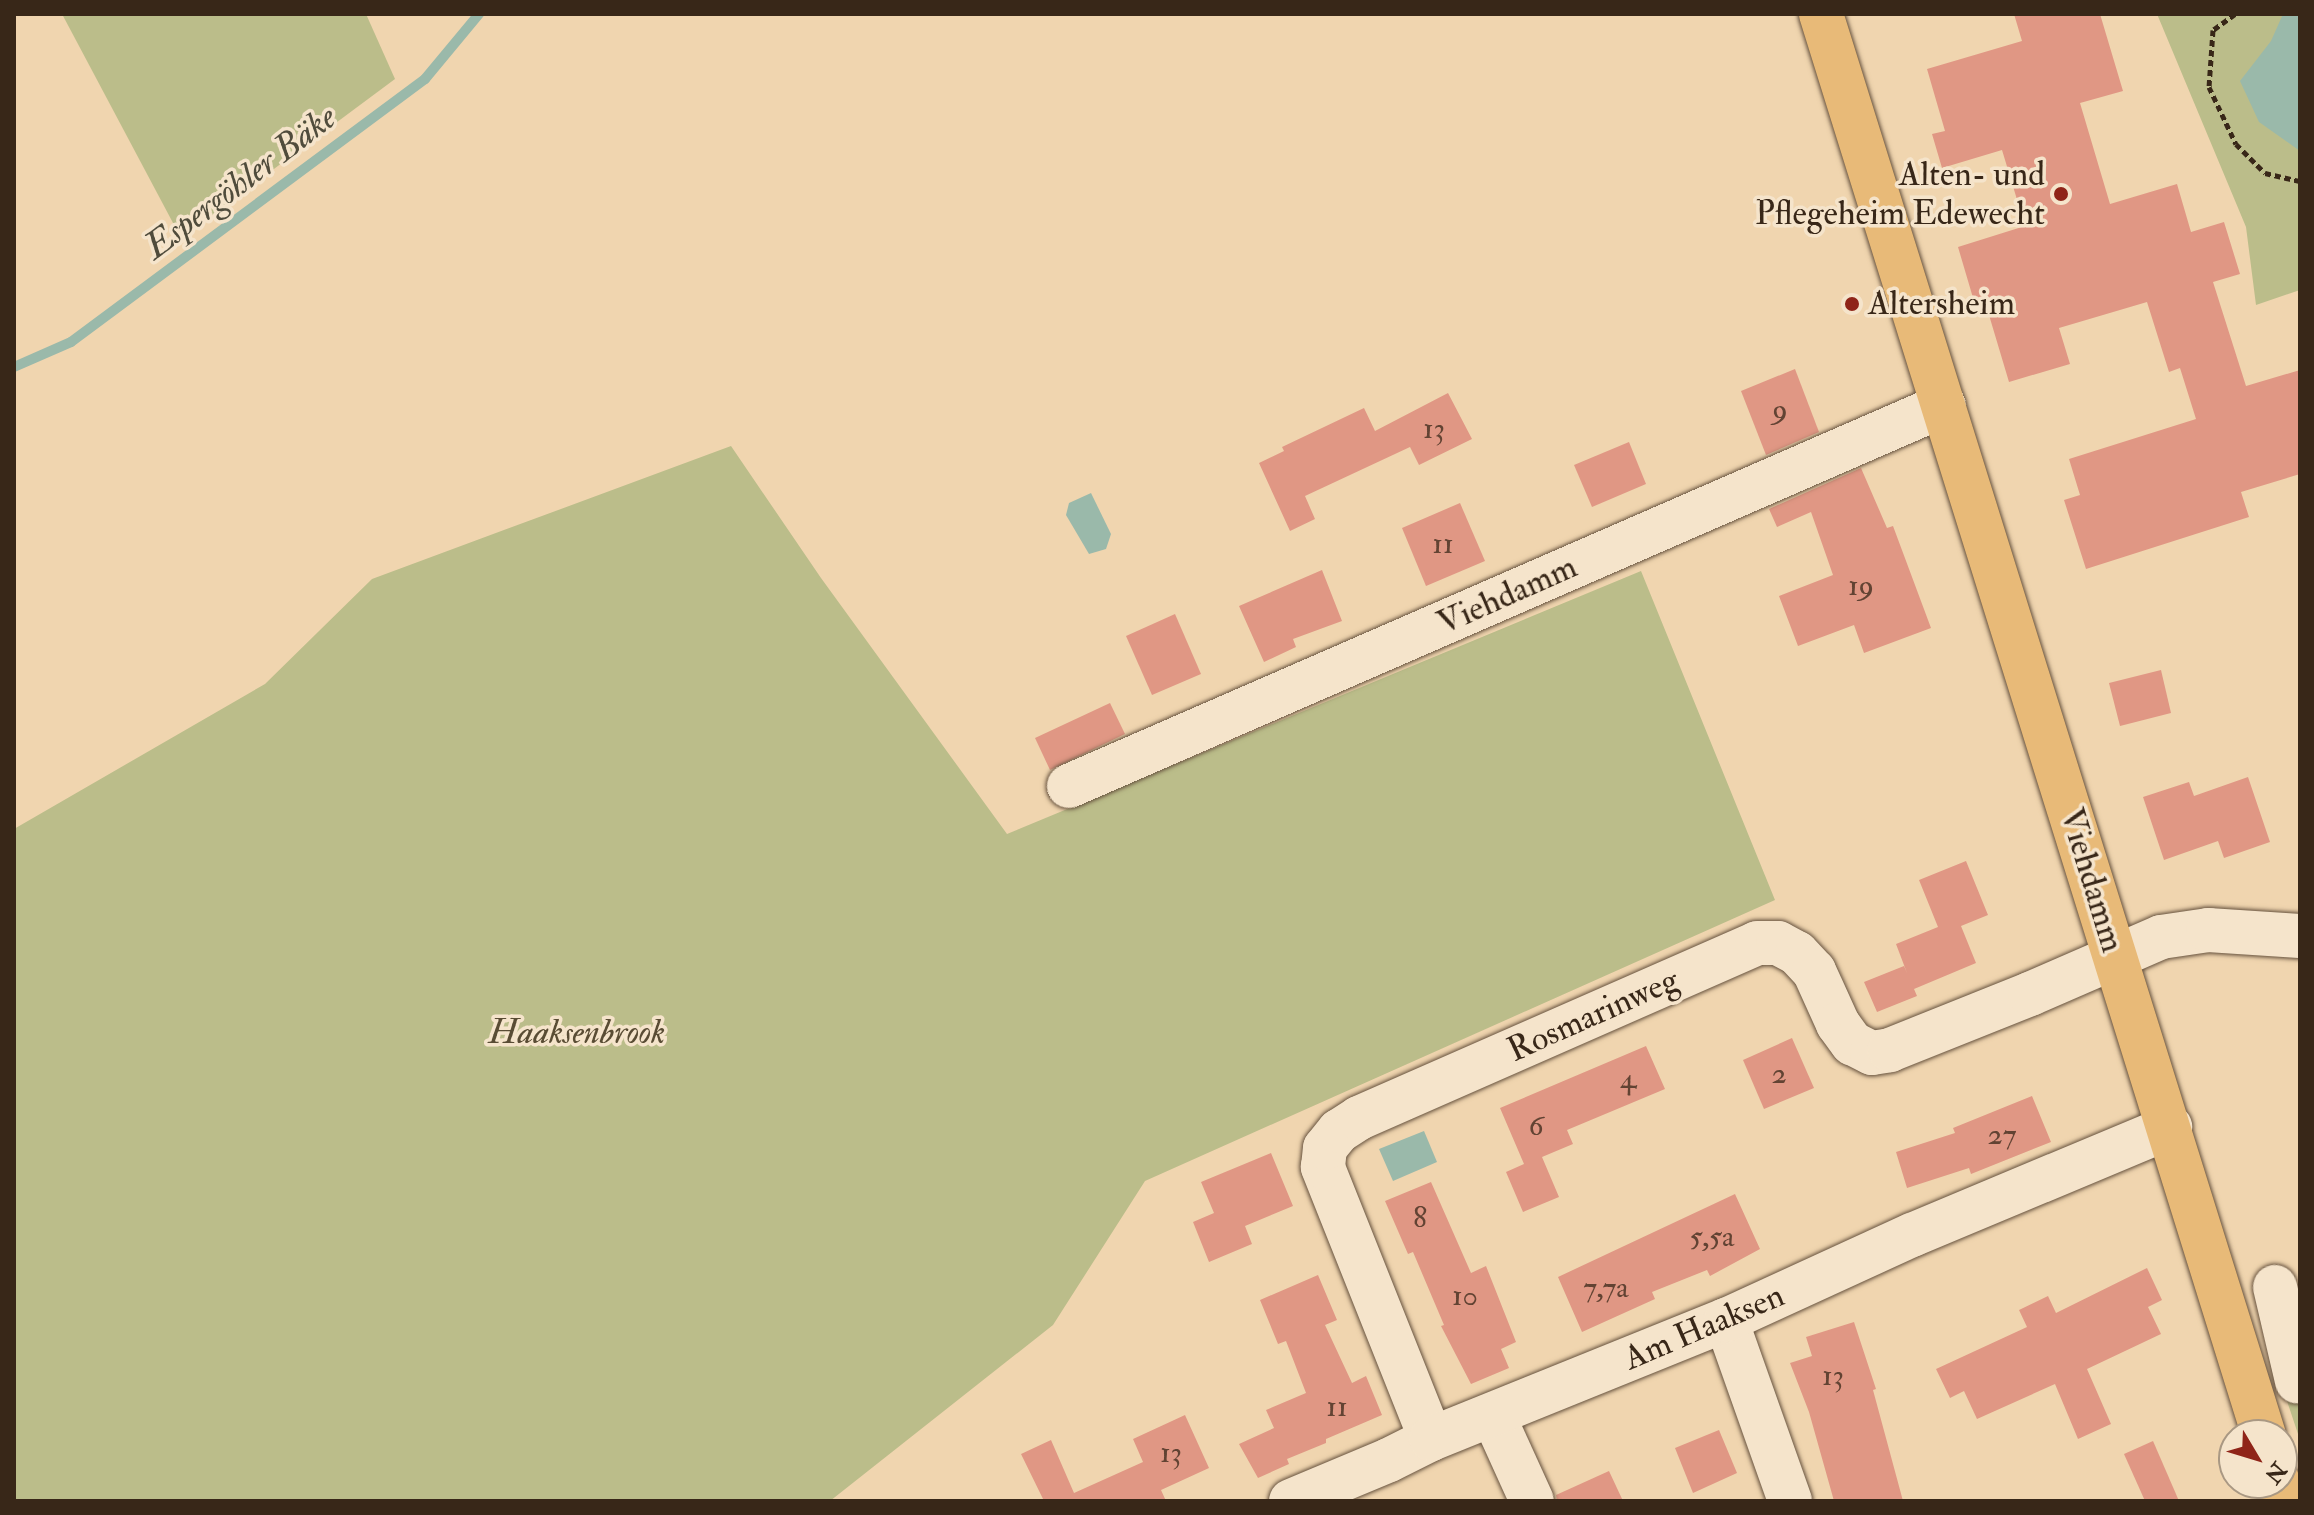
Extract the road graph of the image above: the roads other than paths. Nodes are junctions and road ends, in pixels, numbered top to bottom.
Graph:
1 (1821, 14) edge
2 (1944, 405) junction
3 (1069, 786) dead end
4 (2300, 936) edge
5 (2116, 959) junction
6 (2170, 1127) junction
7 (2287, 1287) edge
8 (2221, 1293) junction
9 (1726, 1320) junction
10 (2298, 1381) edge
11 (2248, 1385) junction
12 (1493, 1415) junction
13 (2259, 1419) edge
14 (1431, 1439) junction
15 (1291, 1501) edge
16 (1532, 1501) edge
17 (1790, 1501) edge

1 - 2 main road, Viehdamm
2 - 3 street, Viehdamm
2 - 5 main road, Viehdamm
4 - 5 street, Rosmarinweg
5 - 6 main road, Viehdamm
5 - 14 street, Rosmarinweg
6 - 8 main road, Viehdamm
6 - 9 street, Am Haaksen
7 - 8 street
7 - 10 street
8 - 11 main road, Viehdamm
9 - 12 street, Am Haaksen
9 - 17 street
10 - 11 street
11 - 13 main road, Viehdamm
12 - 14 street, Am Haaksen
12 - 16 street
14 - 15 street, Am Haaksen

